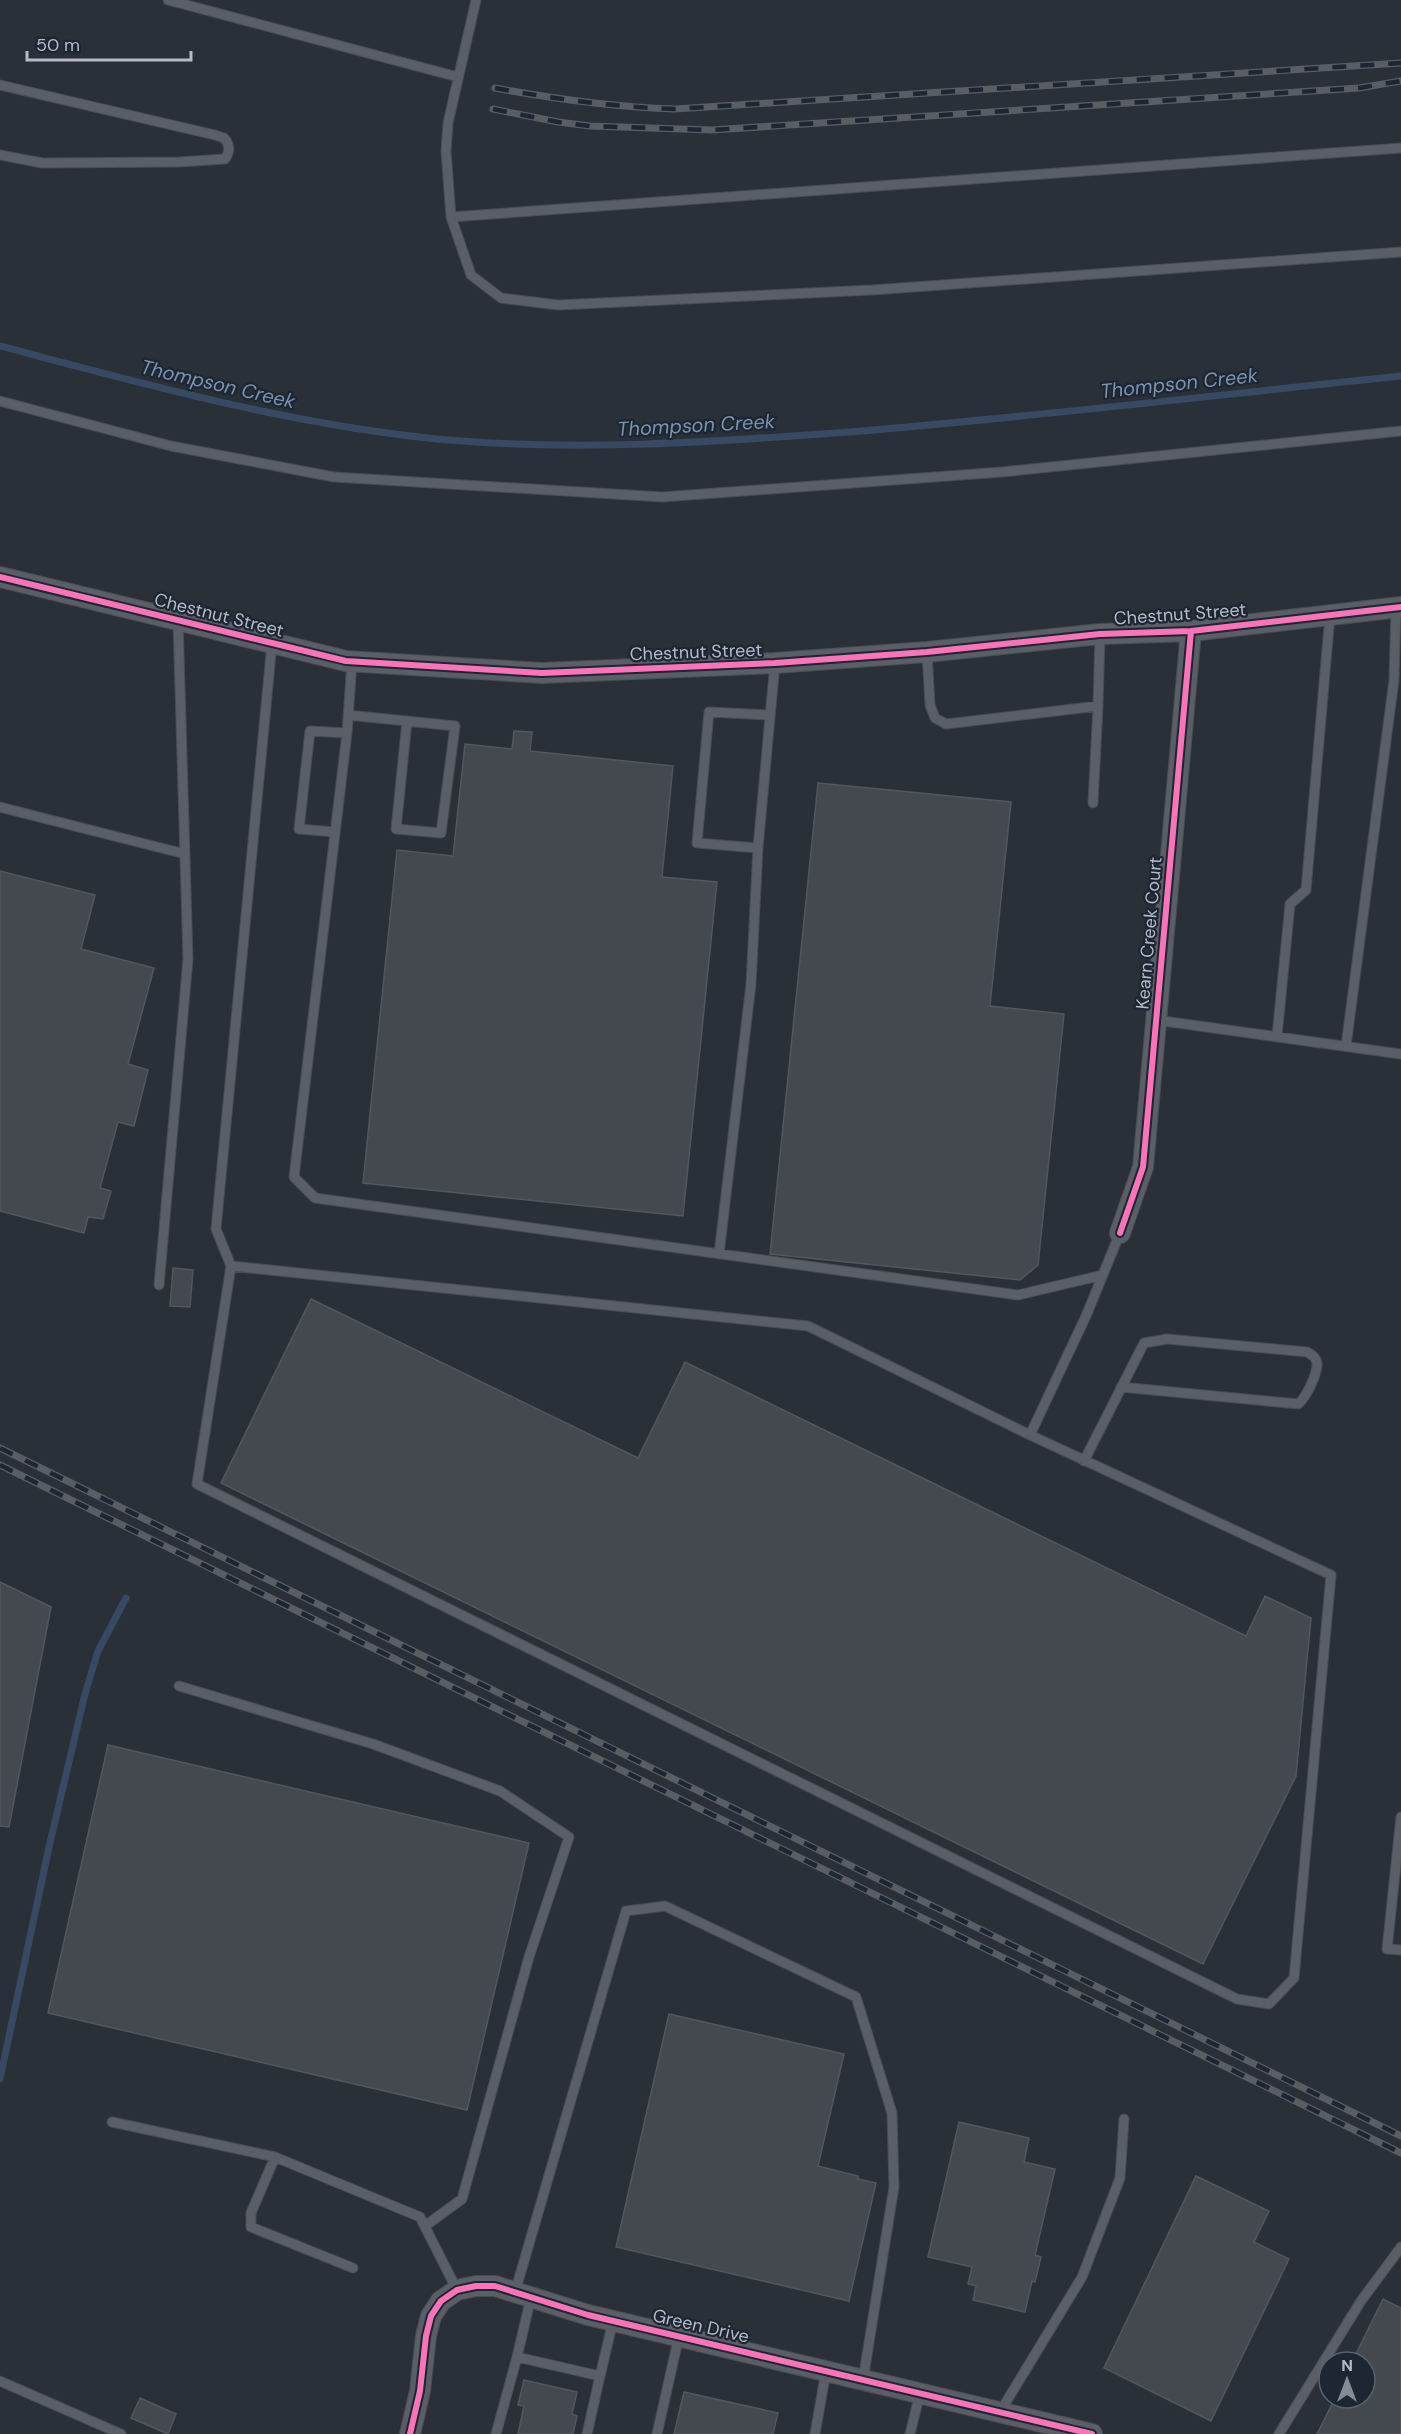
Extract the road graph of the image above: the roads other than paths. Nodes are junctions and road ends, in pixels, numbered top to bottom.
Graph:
1 (168, 0) edge
2 (476, 0) edge
3 (458, 77) junction
4 (0, 85) edge
5 (1401, 148) edge
6 (0, 155) edge
7 (451, 217) junction
8 (1401, 252) edge
9 (0, 401) edge
10 (1401, 431) edge
11 (1, 581) edge
12 (1398, 607) edge
13 (1330, 615) junction
14 (178, 620) junction
15 (1191, 631) junction
16 (1100, 634) junction
17 (272, 643) junction
18 (927, 652) junction
19 (352, 661) junction
20 (775, 663) junction
21 (1098, 706) junction
22 (348, 715) junction
23 (769, 715) junction
24 (407, 721) junction
25 (347, 733) junction
26 (1093, 803) dead end
27 (0, 807) edge
28 (335, 832) junction
29 (758, 848) junction
30 (185, 854) junction
31 (1156, 1020) junction
32 (1277, 1036) junction
33 (1346, 1046) junction
34 (1400, 1054) edge
35 (1120, 1233) joint
36 (719, 1254) junction
37 (231, 1266) junction
38 (1103, 1275) junction
39 (159, 1285) dead end
40 (1120, 1387) junction
41 (1030, 1435) junction
42 (1084, 1461) junction
43 (179, 1686) dead end
44 (1401, 1817) edge
45 (1401, 1950) edge
46 (1124, 2119) dead end
47 (112, 2122) dead end
48 (274, 2157) junction
49 (425, 2226) junction
50 (1401, 2247) edge
51 (353, 2268) dead end
52 (457, 2290) junction
53 (523, 2294) junction
54 (613, 2321) junction
55 (679, 2336) junction
56 (517, 2357) junction
57 (826, 2371) junction
58 (600, 2376) junction
59 (863, 2380) junction
60 (0, 2381) edge
61 (920, 2393) junction
62 (1000, 2412) junction
63 (121, 2434) edge
64 (410, 2434) edge
65 (496, 2434) edge
66 (587, 2434) edge
67 (657, 2434) edge
68 (815, 2434) edge
69 (910, 2434) edge
70 (1092, 2434) edge
71 (1279, 2434) edge

1 - 3 lane
2 - 3 lane
3 - 7 lane
4 - 6 lane
5 - 7 lane
7 - 8 lane
9 - 10 lane
11 - 14 street, Chestnut Street
12 - 13 street, Chestnut Street
12 - 33 lane
13 - 15 street, Chestnut Street
13 - 32 lane
14 - 17 street, Chestnut Street
14 - 30 lane
15 - 16 street, Chestnut Street
15 - 31 street, Kearn Creek Court
16 - 18 street, Chestnut Street
16 - 21 lane
17 - 19 street, Chestnut Street
17 - 37 lane
18 - 20 street, Chestnut Street
18 - 21 lane
19 - 20 street, Chestnut Street
19 - 22 lane
20 - 23 lane
21 - 26 lane
22 - 24 lane
22 - 25 lane
23 - 29 lane
23 - 29 lane
24 - 24 lane
25 - 28 lane
25 - 28 lane
27 - 30 lane
28 - 36 lane
29 - 36 lane
30 - 39 lane
31 - 32 lane
31 - 35 street, Kearn Creek Court
32 - 33 lane
33 - 34 lane
35 - 38 lane
36 - 38 lane
37 - 41 lane
37 - 42 lane
38 - 41 lane
40 - 40 lane
40 - 42 lane
41 - 42 lane
43 - 49 lane
44 - 45 lane
46 - 62 lane
47 - 48 lane
48 - 49 lane
48 - 51 lane
49 - 52 lane
50 - 71 lane
52 - 53 street, Green Drive
52 - 64 street
53 - 54 street, Green Drive
53 - 56 lane
53 - 59 lane
54 - 55 street, Green Drive
54 - 58 lane
55 - 57 street, Green Drive
55 - 67 lane
56 - 58 lane
56 - 65 lane
57 - 59 street, Green Drive
57 - 68 lane
58 - 66 lane
59 - 61 street, Green Drive
60 - 63 lane
61 - 62 street, Green Drive
61 - 69 lane
62 - 70 street, Green Drive

